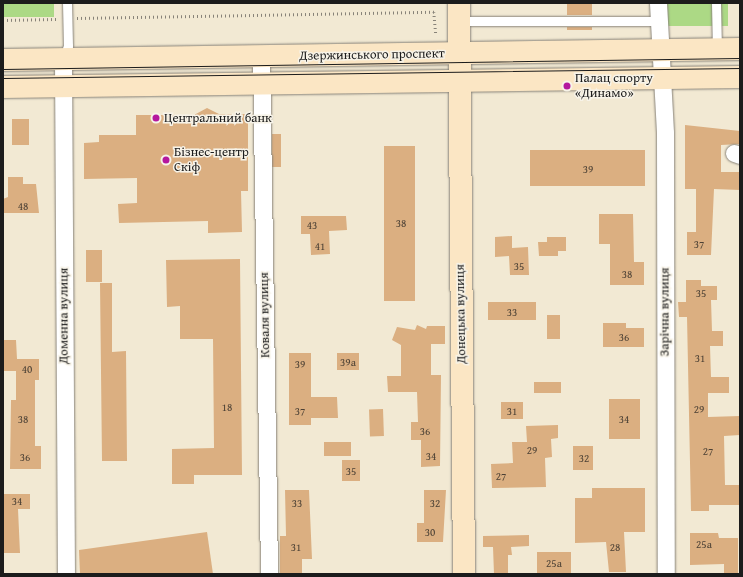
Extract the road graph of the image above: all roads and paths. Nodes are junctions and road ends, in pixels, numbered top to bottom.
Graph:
1 (68, 3) edge
2 (658, 3) edge
3 (716, 3) edge
4 (68, 19) junction
5 (3, 20) edge
6 (659, 21) junction
7 (459, 28) edge
8 (717, 49) junction
9 (740, 49) edge
10 (660, 50) junction
11 (261, 57) junction
12 (63, 59) junction
13 (3, 60) edge
14 (740, 77) edge
15 (660, 78) junction
16 (459, 82) junction
17 (261, 83) junction
18 (63, 86) junction
19 (3, 87) edge
20 (66, 574) edge
21 (269, 574) edge
22 (464, 574) edge
23 (666, 574) edge

1 - 4 lane
2 - 6 street
3 - 8 lane
4 - 5 path
4 - 7 path
4 - 12 lane
6 - 7 lane
6 - 10 street
7 - 10 street, Дзержинського проспект
7 - 11 street, Дзержинського проспект
7 - 16 street, Донецька вулиця
8 - 9 street, Дзержинського проспект
8 - 10 street, Дзержинського проспект
10 - 15 street, Зарічна вулиця
11 - 12 street, Дзержинського проспект
11 - 17 street, Коваля вулиця
12 - 13 street, Дзержинського проспект
12 - 18 street, Доменна вулиця
14 - 15 street, Дзержинського проспект
15 - 16 street, Дзержинського проспект
15 - 23 street, Зарічна вулиця
16 - 17 street, Дзержинського проспект
16 - 22 street, Донецька вулиця
17 - 18 street, Дзержинського проспект
17 - 21 street, Коваля вулиця
18 - 19 street, Дзержинського проспект
18 - 20 street, Доменна вулиця

